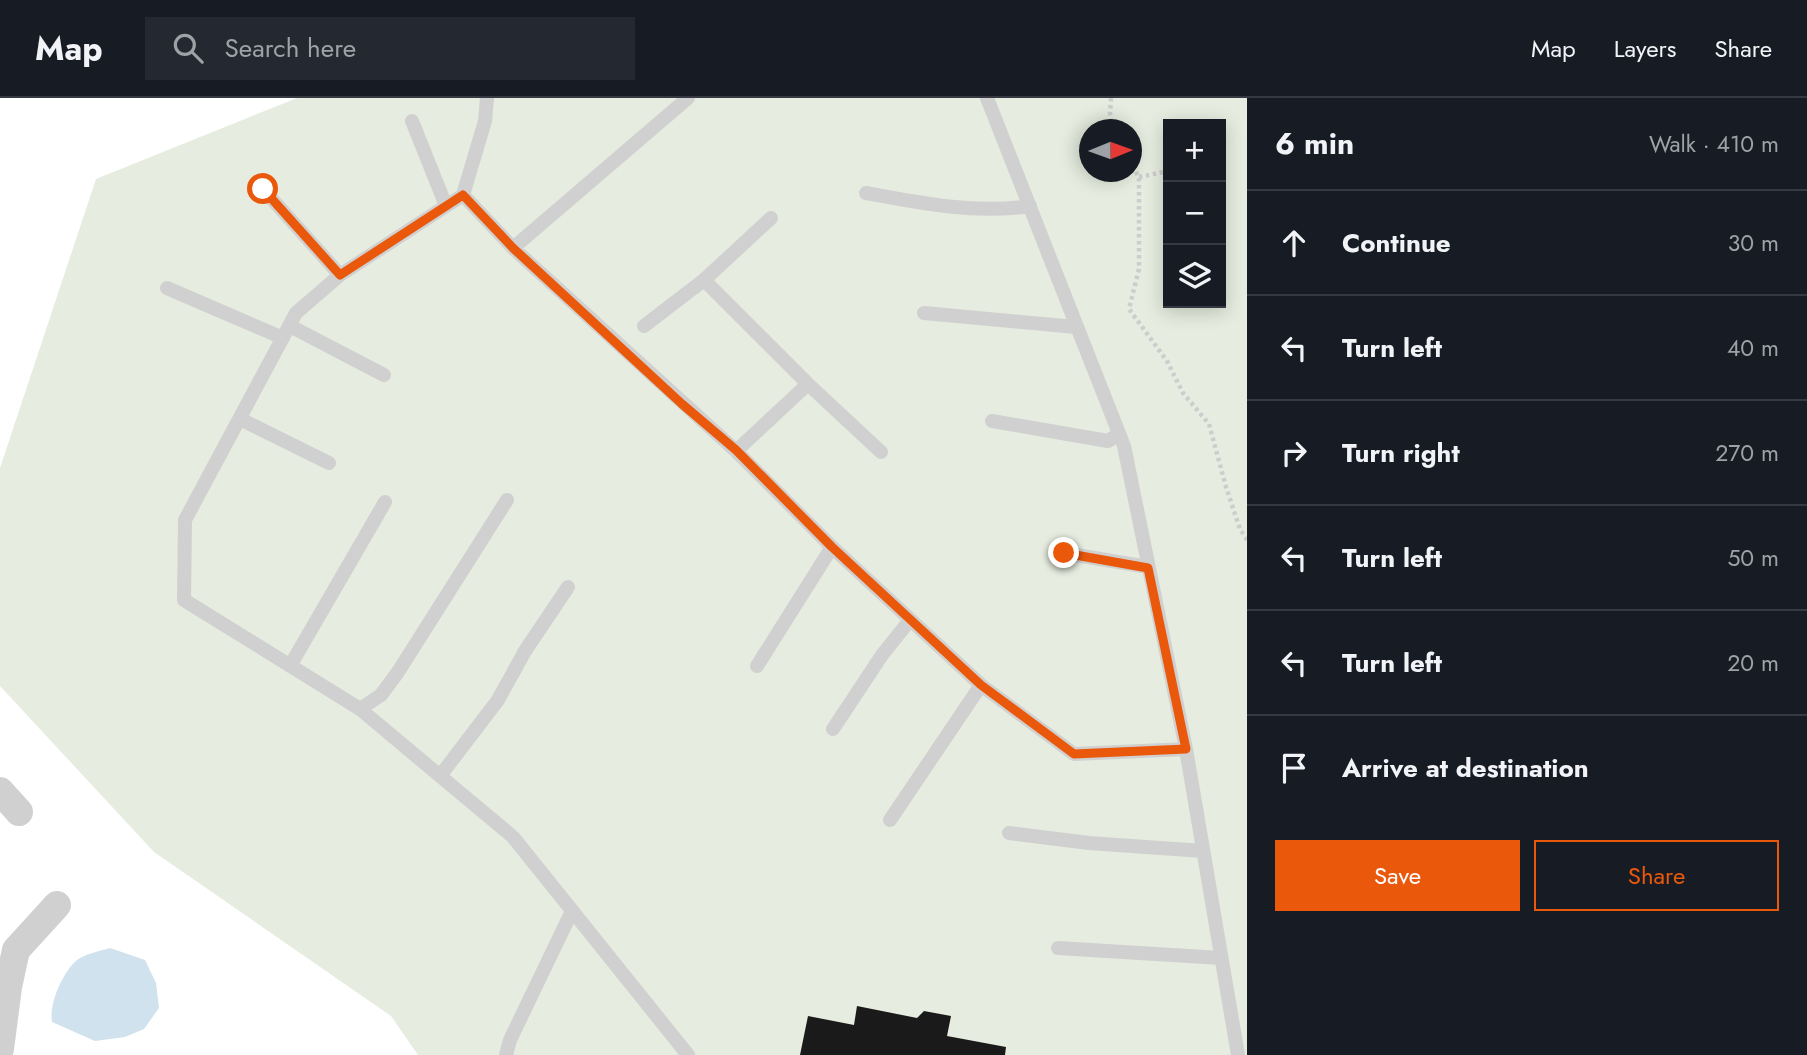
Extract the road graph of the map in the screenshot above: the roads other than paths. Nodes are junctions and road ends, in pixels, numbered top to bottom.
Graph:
1 (487, 98) edge
2 (688, 98) edge
3 (987, 98) edge
4 (412, 121) dead end
5 (263, 189) dead end
6 (866, 193) dead end
7 (463, 195) junction
8 (446, 206) junction
9 (1030, 206) junction
10 (771, 218) dead end
11 (513, 248) junction
12 (340, 275) junction
13 (704, 280) junction
14 (167, 288) dead end
15 (924, 313) dead end
16 (644, 326) dead end
17 (1076, 327) junction
18 (286, 332) junction
19 (384, 375) dead end
20 (808, 384) junction
21 (240, 419) junction
22 (992, 421) dead end
23 (1119, 434) junction
24 (736, 450) junction
25 (881, 452) dead end
26 (329, 463) dead end
27 (508, 500) dead end
28 (385, 502) dead end
29 (832, 547) junction
30 (1064, 553) dead end
31 (1148, 568) junction
32 (568, 587) dead end
33 (910, 620) junction
34 (290, 666) junction
35 (757, 666) dead end
36 (981, 685) junction
37 (360, 709) junction
38 (833, 729) dead end
39 (1186, 749) junction
40 (440, 776) junction
41 (0, 792) edge
42 (19, 812) dead end
43 (890, 820) dead end
44 (1009, 832) dead end
45 (1203, 851) junction
46 (57, 905) dead end
47 (572, 911) junction
48 (1058, 948) dead end
49 (1221, 958) junction
50 (0, 1049) edge
51 (506, 1055) edge
52 (688, 1055) edge
53 (1238, 1055) edge

1 - 7 lane
2 - 11 lane
3 - 9 lane
4 - 8 lane
5 - 12 lane
6 - 9 lane
7 - 8 lane
7 - 11 lane
8 - 12 lane
9 - 17 lane
10 - 13 lane
11 - 24 lane
12 - 18 lane
13 - 16 lane
13 - 20 lane
14 - 18 lane
15 - 17 lane
17 - 23 lane
18 - 19 lane
18 - 21 lane
20 - 24 lane
20 - 25 lane
21 - 26 lane
21 - 34 lane
22 - 23 lane
23 - 31 lane
24 - 29 lane
27 - 37 lane
28 - 34 lane
29 - 33 lane
29 - 35 lane
30 - 31 lane
31 - 39 lane
32 - 40 lane
33 - 36 lane
33 - 38 lane
34 - 37 lane
36 - 39 lane
36 - 43 lane
37 - 40 lane
39 - 45 lane
40 - 47 lane
41 - 42 street
44 - 45 lane
45 - 49 lane
46 - 50 street
47 - 51 lane
47 - 52 lane
48 - 49 lane
49 - 53 lane

